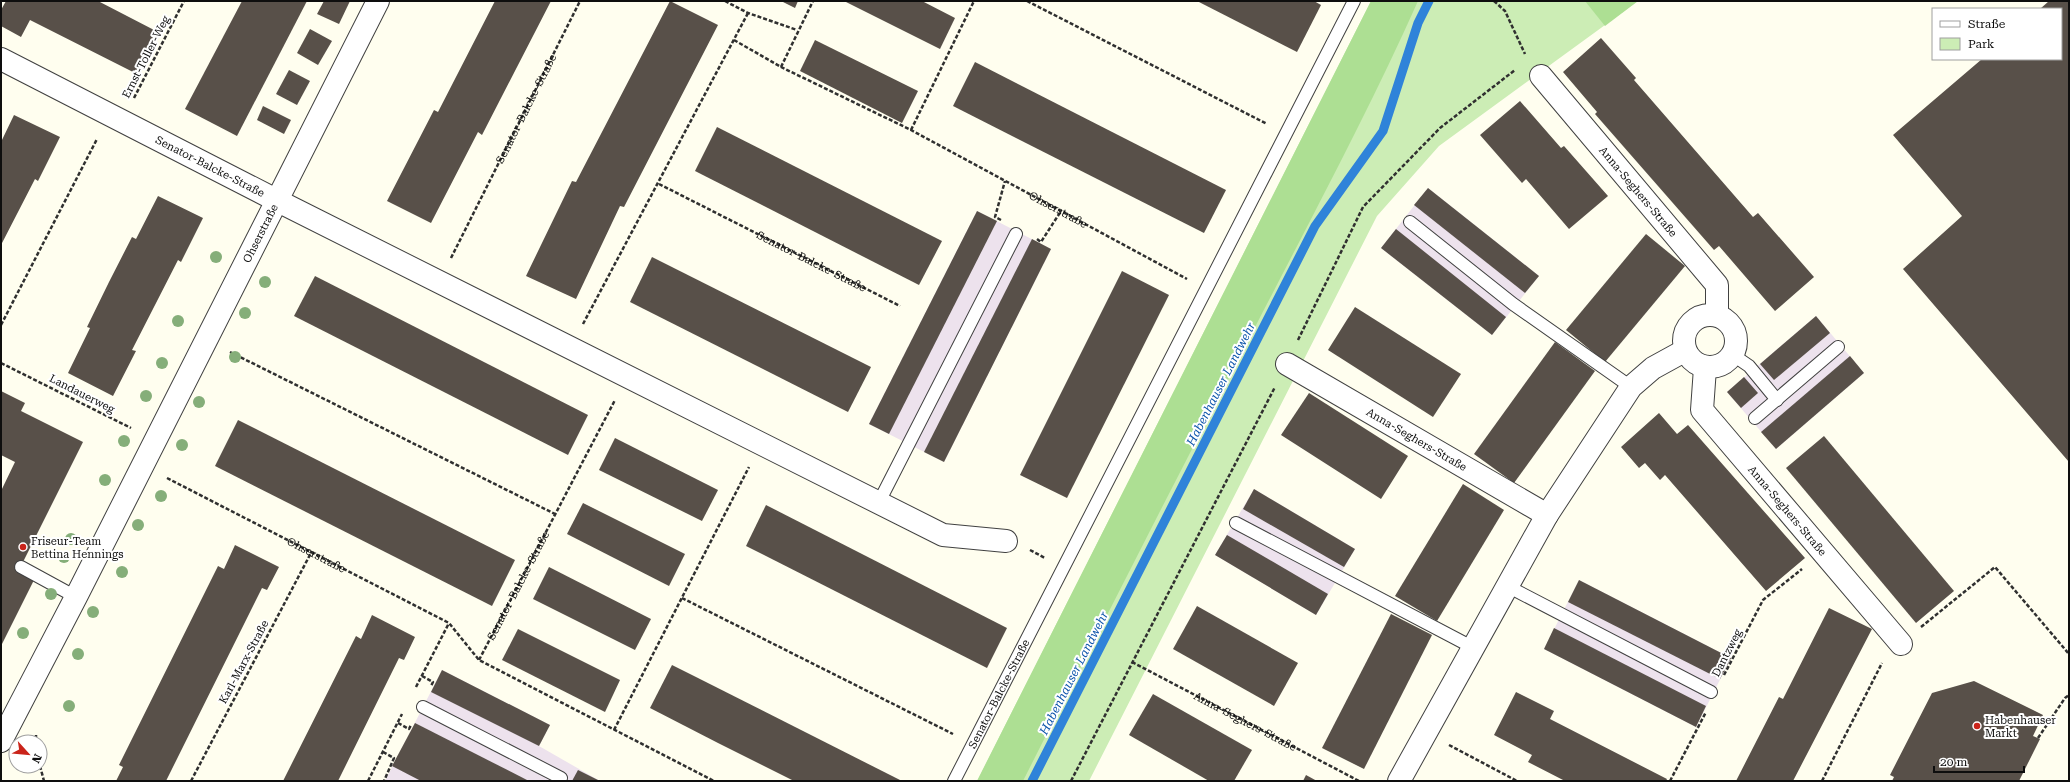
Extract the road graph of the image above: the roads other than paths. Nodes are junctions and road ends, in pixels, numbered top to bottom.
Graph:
1 (378, 1) edge
2 (1354, 1) edge
3 (1, 59) edge
4 (1534, 68) road end
5 (276, 200) junction
6 (1410, 222) dead end
7 (1016, 234) dead end
8 (1717, 315) junction
9 (1838, 347) dead end
10 (1684, 351) junction
11 (1733, 355) junction
12 (1287, 364) road end
13 (1706, 368) junction
14 (1632, 387) junction
15 (1777, 400) junction
16 (1755, 418) dead end
17 (879, 502) junction
18 (1547, 515) junction
19 (1236, 523) dead end
20 (1006, 541) road end
21 (21, 567) dead end
22 (1507, 586) junction
23 (76, 597) junction
24 (1900, 644) road end
25 (1472, 647) junction
26 (1711, 692) dead end
27 (423, 707) dead end
28 (1, 741) edge
29 (559, 781) edge
30 (954, 781) edge
31 (1399, 781) edge

1 - 5 street, Ohserstraße
2 - 30 lane, Senator-Balcke-Straße
3 - 5 street, Senator-Balcke-Straße
4 - 8 street, Anna-Seghers-Straße
5 - 17 street, Senator-Balcke-Straße
5 - 23 street, Ohserstraße
6 - 14 lane
7 - 17 lane
8 - 10 street
8 - 11 street
9 - 15 lane
10 - 13 street
10 - 14 street
11 - 13 street
11 - 15 lane
12 - 18 street, Anna-Seghers-Straße
13 - 24 street, Anna-Seghers-Straße
14 - 18 street
15 - 16 lane
17 - 20 street, Senator-Balcke-Straße
18 - 22 street
19 - 25 lane
21 - 23 lane
22 - 25 street
22 - 26 lane
23 - 28 street, Ohserstraße
25 - 31 street
27 - 29 lane

